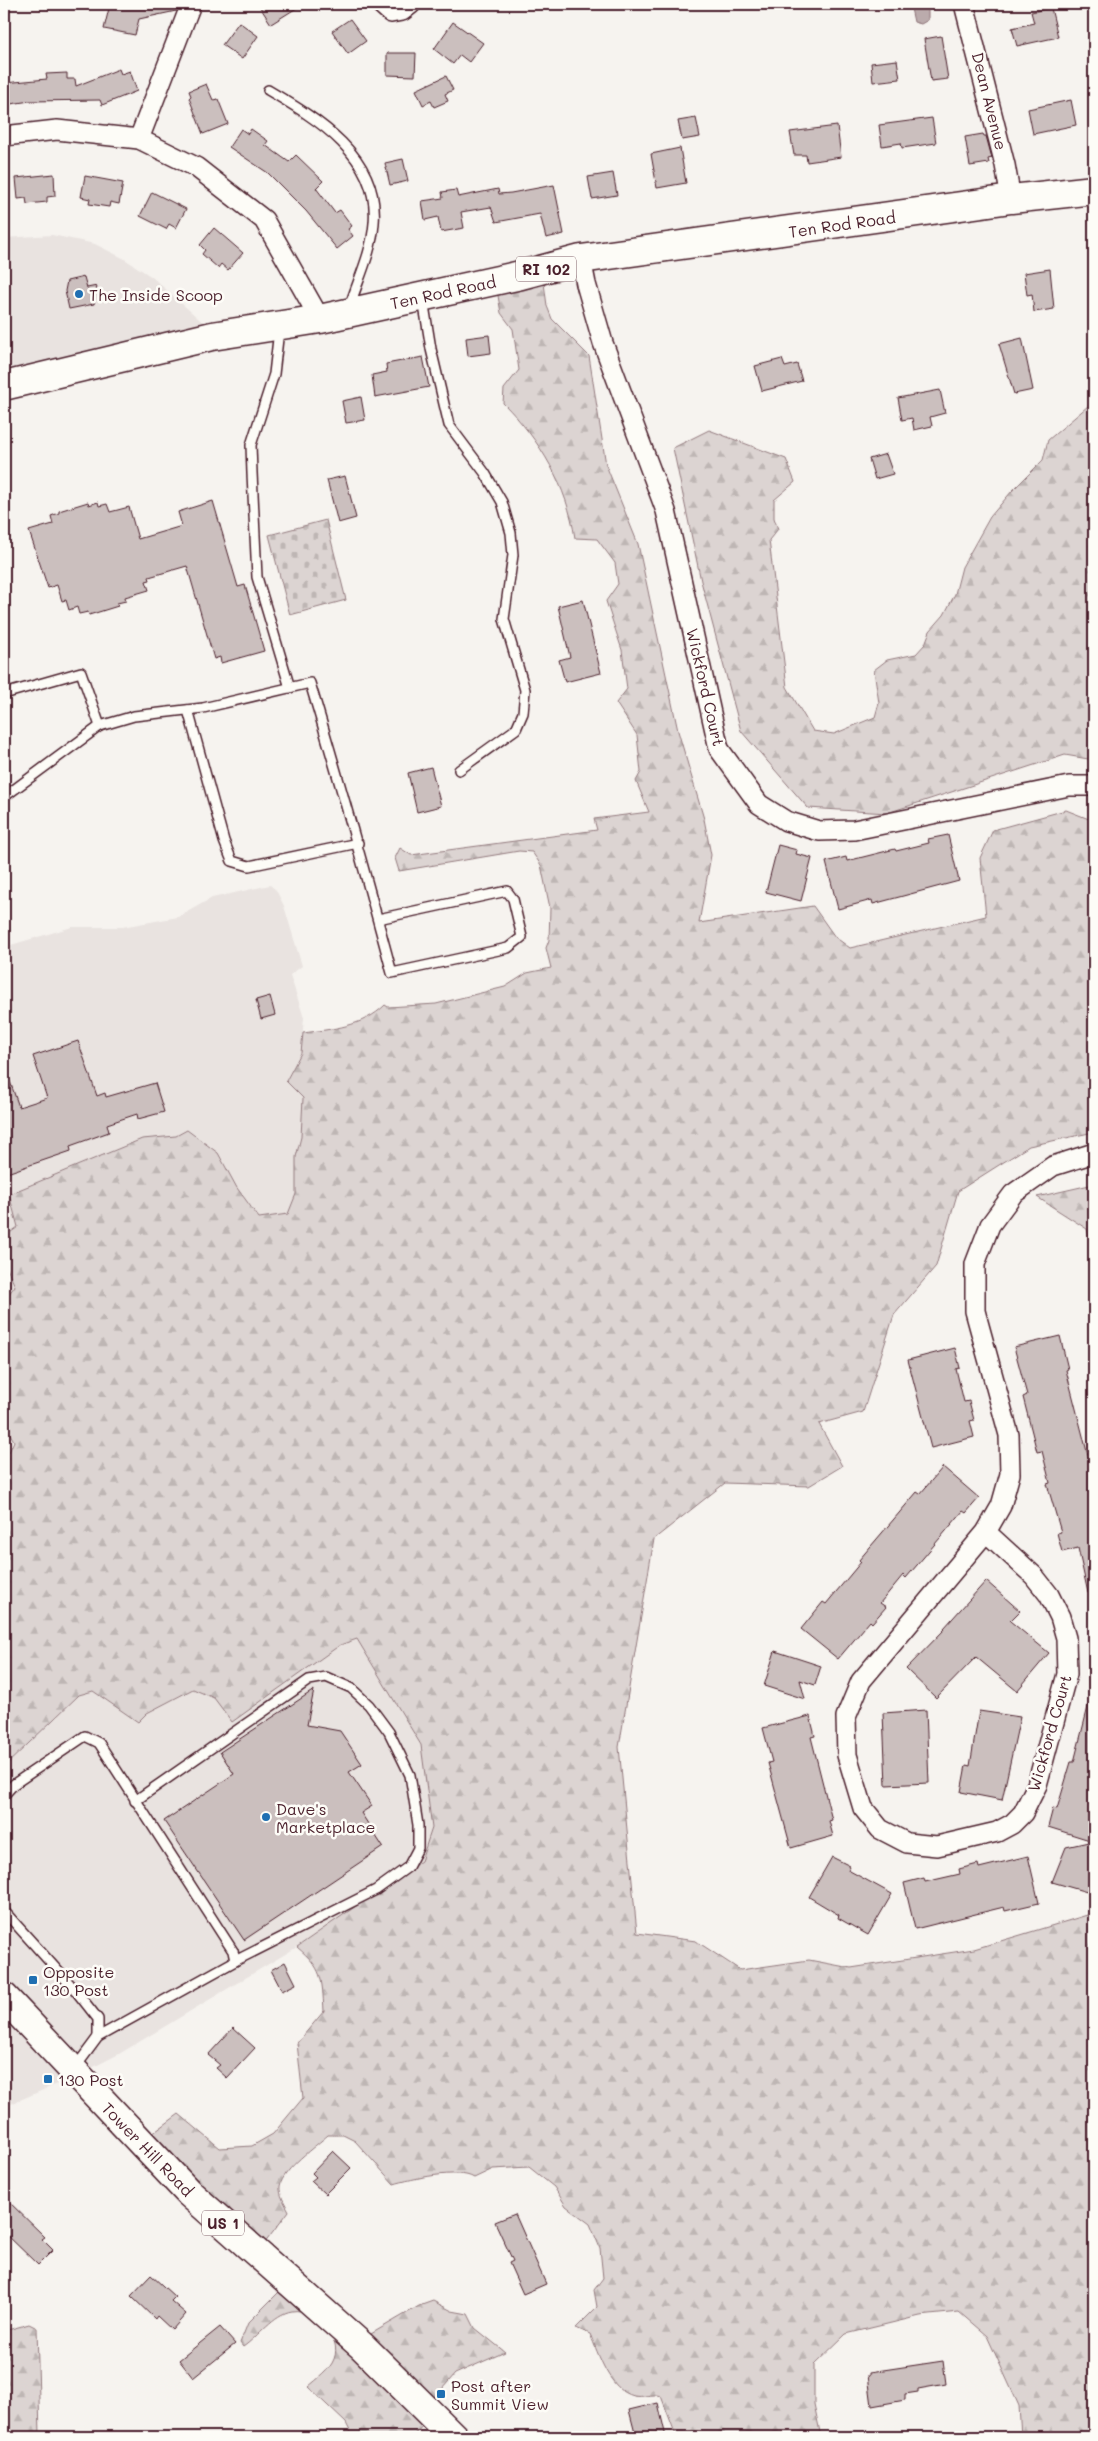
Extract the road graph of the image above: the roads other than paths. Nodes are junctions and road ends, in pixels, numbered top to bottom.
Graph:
1 (191, 4) edge
2 (381, 4) edge
3 (411, 4) edge
4 (964, 4) edge
5 (268, 90) dead end
6 (4, 136) edge
7 (139, 139) junction
8 (1094, 190) edge
9 (1011, 199) junction
10 (581, 259) junction
11 (423, 296) junction
12 (347, 312) junction
13 (320, 319) junction
14 (279, 325) junction
15 (4, 386) edge
16 (290, 688) junction
17 (4, 694) edge
18 (188, 710) junction
19 (100, 726) junction
20 (459, 770) dead end
21 (1094, 786) edge
22 (4, 797) edge
23 (358, 844) junction
24 (378, 919) junction
25 (1094, 1153) edge
26 (986, 1532) junction
27 (4, 1795) edge
28 (136, 1801) junction
29 (4, 1911) edge
30 (235, 1961) junction
31 (4, 1997) edge
32 (98, 2037) junction
33 (74, 2071) junction
34 (454, 2437) edge

1 - 7 street
2 - 3 street
4 - 9 street, Dean Avenue
5 - 12 lane
6 - 7 street
7 - 13 street
8 - 9 main road, Ten Rod Road / RI 102
9 - 10 main road, Ten Rod Road / RI 102
10 - 11 main road, Ten Rod Road / RI 102
10 - 21 street, Wickford Court
11 - 12 main road, Ten Rod Road / RI 102
11 - 20 lane
12 - 13 main road, Ten Rod Road / RI 102
13 - 14 main road, Ten Rod Road / RI 102
14 - 15 main road, Ten Rod Road / RI 102
14 - 16 lane
16 - 18 lane
16 - 23 lane
17 - 19 lane
18 - 19 lane
18 - 23 lane
19 - 22 lane
23 - 24 lane
24 - 24 lane
25 - 26 street, Wickford Court
26 - 26 street, Wickford Court
27 - 28 lane
28 - 30 lane
28 - 30 lane
29 - 32 lane
30 - 32 lane
31 - 33 main road, Tower Hill Road / US 1
32 - 33 lane
33 - 34 main road, Tower Hill Road / US 1

